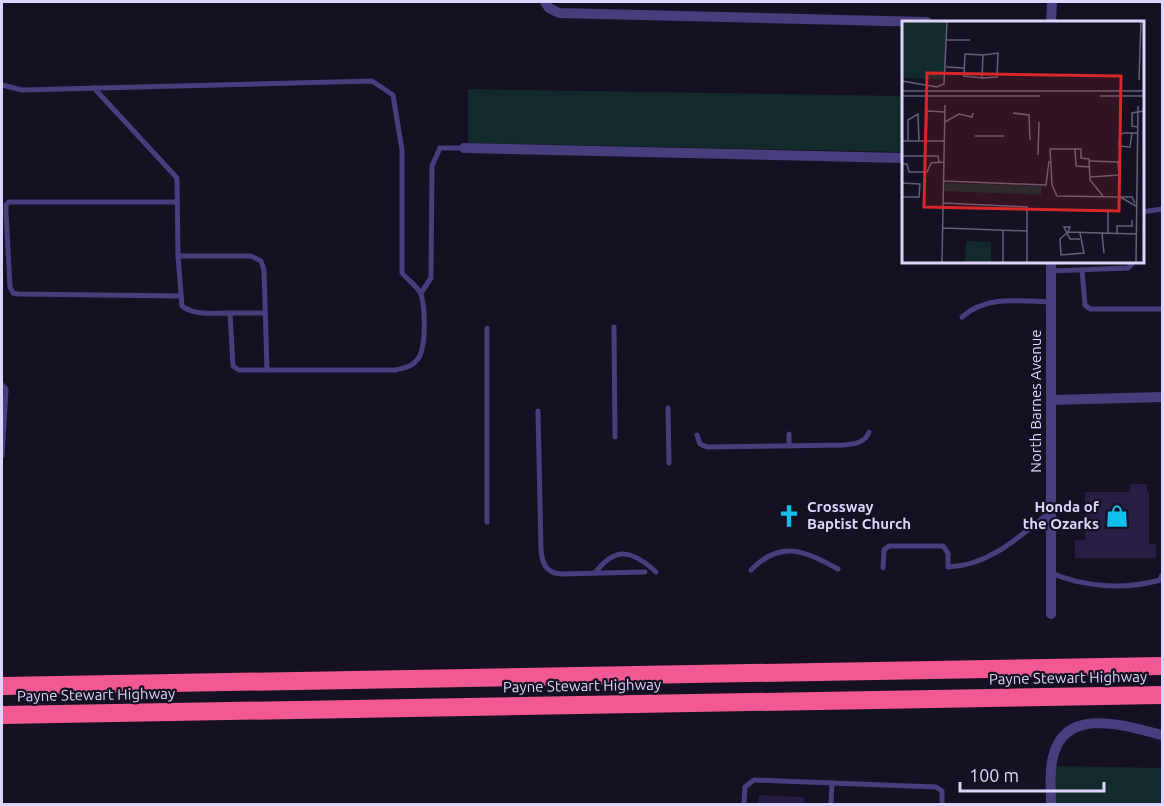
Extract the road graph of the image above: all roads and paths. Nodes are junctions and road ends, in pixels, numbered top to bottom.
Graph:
1 (1052, 2) edge
2 (545, 3) edge
3 (902, 21) edge
4 (1052, 21) edge
5 (2, 85) edge
6 (94, 88) junction
7 (464, 148) joint
8 (902, 158) edge
9 (177, 202) junction
10 (1162, 209) edge
11 (1143, 212) edge
12 (178, 256) junction
13 (1134, 262) edge
14 (1051, 266) edge
15 (1082, 270) junction
16 (421, 293) junction
17 (180, 296) junction
18 (1051, 302) junction
19 (1162, 309) edge
20 (265, 312) junction
21 (230, 314) junction
22 (962, 318) dead end
23 (614, 327) dead end
24 (487, 328) dead end
25 (267, 370) junction
26 (2, 385) edge
27 (1162, 398) edge
28 (1051, 400) junction
29 (668, 408) dead end
30 (538, 411) dead end
31 (869, 432) dead end
32 (789, 434) dead end
33 (697, 435) dead end
34 (615, 437) dead end
35 (789, 446) junction
36 (2, 456) edge
37 (669, 463) dead end
38 (1051, 511) junction
39 (487, 522) dead end
40 (883, 568) dead end
41 (838, 569) dead end
42 (751, 570) dead end
43 (645, 572) dead end
44 (656, 572) dead end
45 (595, 573) junction
46 (1051, 573) junction
47 (1162, 575) edge
48 (1051, 614) dead end
49 (1162, 666) edge
50 (2, 686) edge
51 (1162, 695) edge
52 (2, 715) edge
53 (1162, 735) edge
54 (832, 783) junction
55 (744, 804) edge
56 (831, 804) edge
57 (942, 804) edge
58 (1051, 804) edge

1 - 4 street
2 - 3 street
5 - 6 lane
6 - 9 lane
6 - 16 lane
7 - 8 street
7 - 16 lane
9 - 12 lane
9 - 17 lane
10 - 11 lane
12 - 17 lane
12 - 20 lane
13 - 15 lane
14 - 15 lane
14 - 18 street, North Barnes Avenue
15 - 19 lane
16 - 25 lane
17 - 21 lane
18 - 22 lane
18 - 28 street, North Barnes Avenue
20 - 21 lane
20 - 25 lane
21 - 25 lane
23 - 34 lane
24 - 39 lane
26 - 36 lane
27 - 28 street
28 - 38 street, North Barnes Avenue
29 - 37 lane
30 - 45 lane
31 - 35 lane
32 - 35 lane
33 - 35 lane
38 - 40 lane
38 - 46 street, North Barnes Avenue
41 - 42 lane
43 - 45 lane
44 - 45 lane
46 - 47 lane
46 - 48 street, North Barnes Avenue
49 - 50 highway, Payne Stewart Highway
51 - 52 highway, Payne Stewart Highway
53 - 58 street
54 - 55 lane
54 - 56 lane
54 - 57 lane

